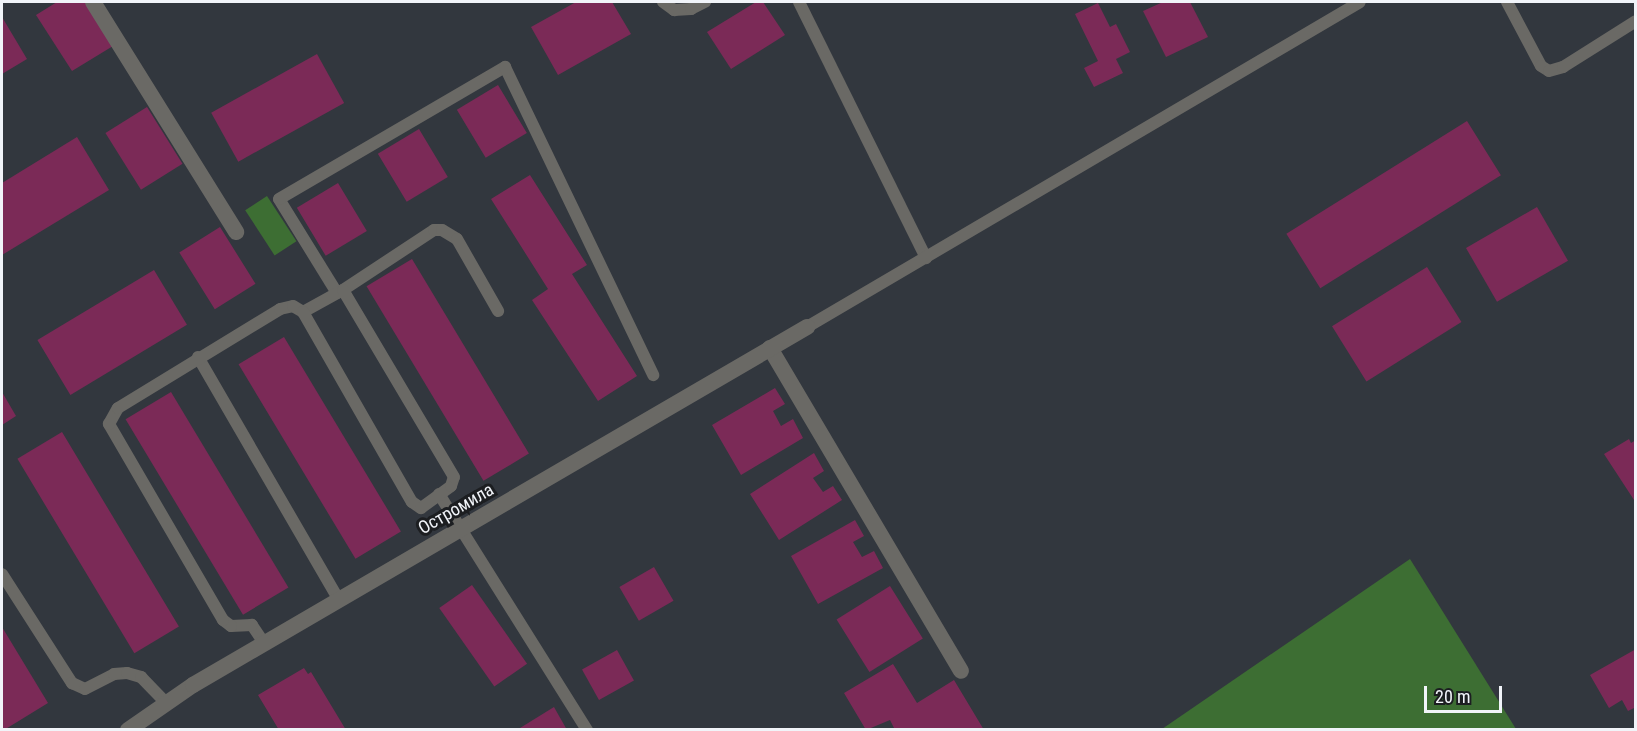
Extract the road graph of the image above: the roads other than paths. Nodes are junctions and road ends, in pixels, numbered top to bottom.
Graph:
1 (93, 2) edge
2 (663, 2) edge
3 (705, 2) edge
4 (799, 2) edge
5 (1360, 2) edge
6 (1507, 2) edge
7 (1635, 21) edge
8 (236, 232) dead end
9 (926, 258) junction
10 (340, 292) junction
11 (498, 311) dead end
12 (303, 312) junction
13 (807, 327) joint
14 (770, 348) junction
15 (198, 357) junction
16 (653, 375) dead end
17 (439, 494) junction
18 (462, 528) junction
19 (2, 574) edge
20 (339, 600) junction
21 (264, 643) junction
22 (961, 671) dead end
23 (166, 703) junction
24 (128, 729) edge
25 (588, 729) edge

1 - 8 street
2 - 3 lane
4 - 9 lane
5 - 9 lane
6 - 7 lane
9 - 13 lane
10 - 11 lane
10 - 12 lane
10 - 16 lane
10 - 17 lane
12 - 15 lane
12 - 17 lane
13 - 14 street, Остромила
14 - 18 street, Остромила
14 - 22 street
15 - 20 lane
15 - 21 lane
17 - 18 lane
18 - 20 street, Остромила
18 - 25 lane
19 - 23 lane
20 - 21 street, Остромила
21 - 23 street, Остромила
23 - 24 street, Остромила

